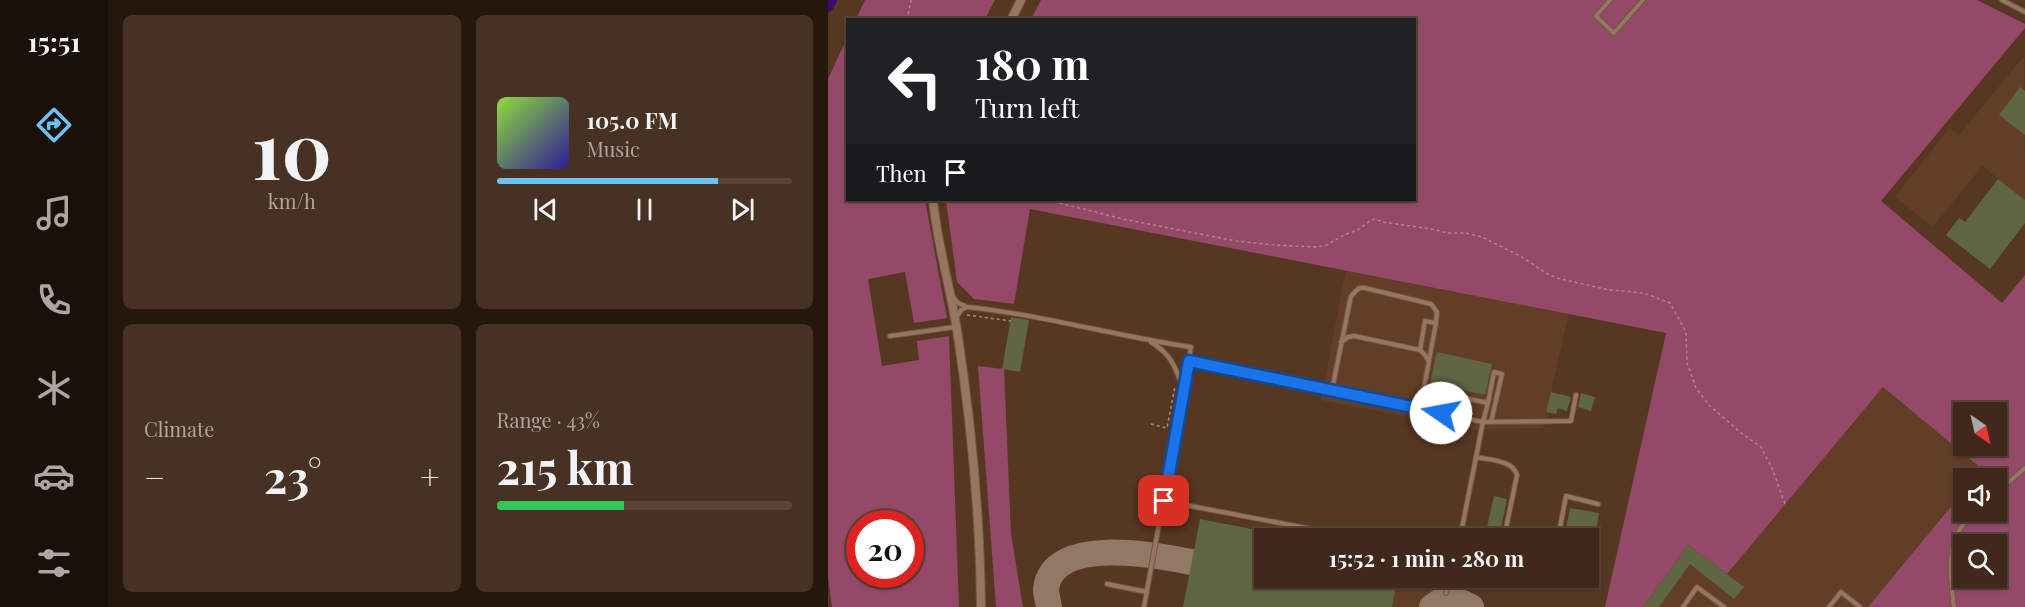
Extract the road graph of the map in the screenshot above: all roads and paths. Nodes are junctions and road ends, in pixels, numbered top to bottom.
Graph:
1 (911, 0) edge
2 (1021, 0) edge
3 (1610, 0) edge
4 (1642, 0) edge
5 (2002, 0) edge
6 (2025, 12) edge
7 (907, 18) edge
8 (1012, 18) edge
9 (933, 201) edge
10 (1052, 201) edge
11 (952, 297) junction
12 (967, 307) junction
13 (957, 319) junction
14 (1011, 321) dead end
15 (1436, 323) junction
16 (890, 336) dead end
17 (1148, 340) junction
18 (1341, 342) junction
19 (1420, 350) junction
20 (1189, 361) junction
21 (1428, 362) junction
22 (1176, 380) dead end
23 (1423, 389) junction
24 (1184, 390) junction
25 (1332, 390) junction
26 (1576, 395) dead end
27 (1466, 399) junction
28 (1488, 403) junction
29 (1420, 409) junction
30 (1462, 417) junction
31 (1483, 422) junction
32 (1491, 422) junction
33 (1150, 424) dead end
34 (1476, 457) junction
35 (2025, 468) edge
36 (2007, 484) edge
37 (1164, 501) junction
38 (1598, 504) dead end
39 (1785, 504) dead end
40 (1966, 522) edge
41 (1306, 528) edge
42 (1462, 528) edge
43 (1506, 528) edge
44 (1560, 528) edge
45 (1107, 584) dead end
46 (1448, 588) edge
47 (1147, 592) junction
48 (1446, 593) dead end
49 (981, 607) edge
50 (1144, 607) edge
51 (1683, 607) edge
52 (1724, 607) edge
53 (1829, 607) edge
54 (1860, 607) edge
55 (1954, 607) edge

1 - 7 path
2 - 8 street
3 - 4 lane
5 - 6 lane
9 - 11 street
10 - 39 path
11 - 12 lane
11 - 13 street
12 - 13 lane
12 - 17 lane
13 - 14 path
13 - 16 lane
13 - 49 street
15 - 18 lane
15 - 19 lane
15 - 21 lane
17 - 20 lane
17 - 24 lane
18 - 19 lane
18 - 25 lane
19 - 21 lane
20 - 24 lane
20 - 25 lane
21 - 23 lane
22 - 33 path
23 - 27 lane
23 - 29 lane
24 - 37 lane
25 - 29 lane
26 - 32 lane
27 - 28 lane
27 - 30 lane
28 - 31 lane
28 - 32 lane
29 - 30 lane
30 - 31 lane
31 - 32 lane
31 - 34 lane
34 - 42 lane
34 - 43 lane
35 - 36 lane
37 - 41 lane
37 - 47 lane
38 - 44 lane
40 - 55 lane
45 - 47 lane
46 - 48 lane
47 - 50 lane
51 - 52 lane
53 - 54 lane

